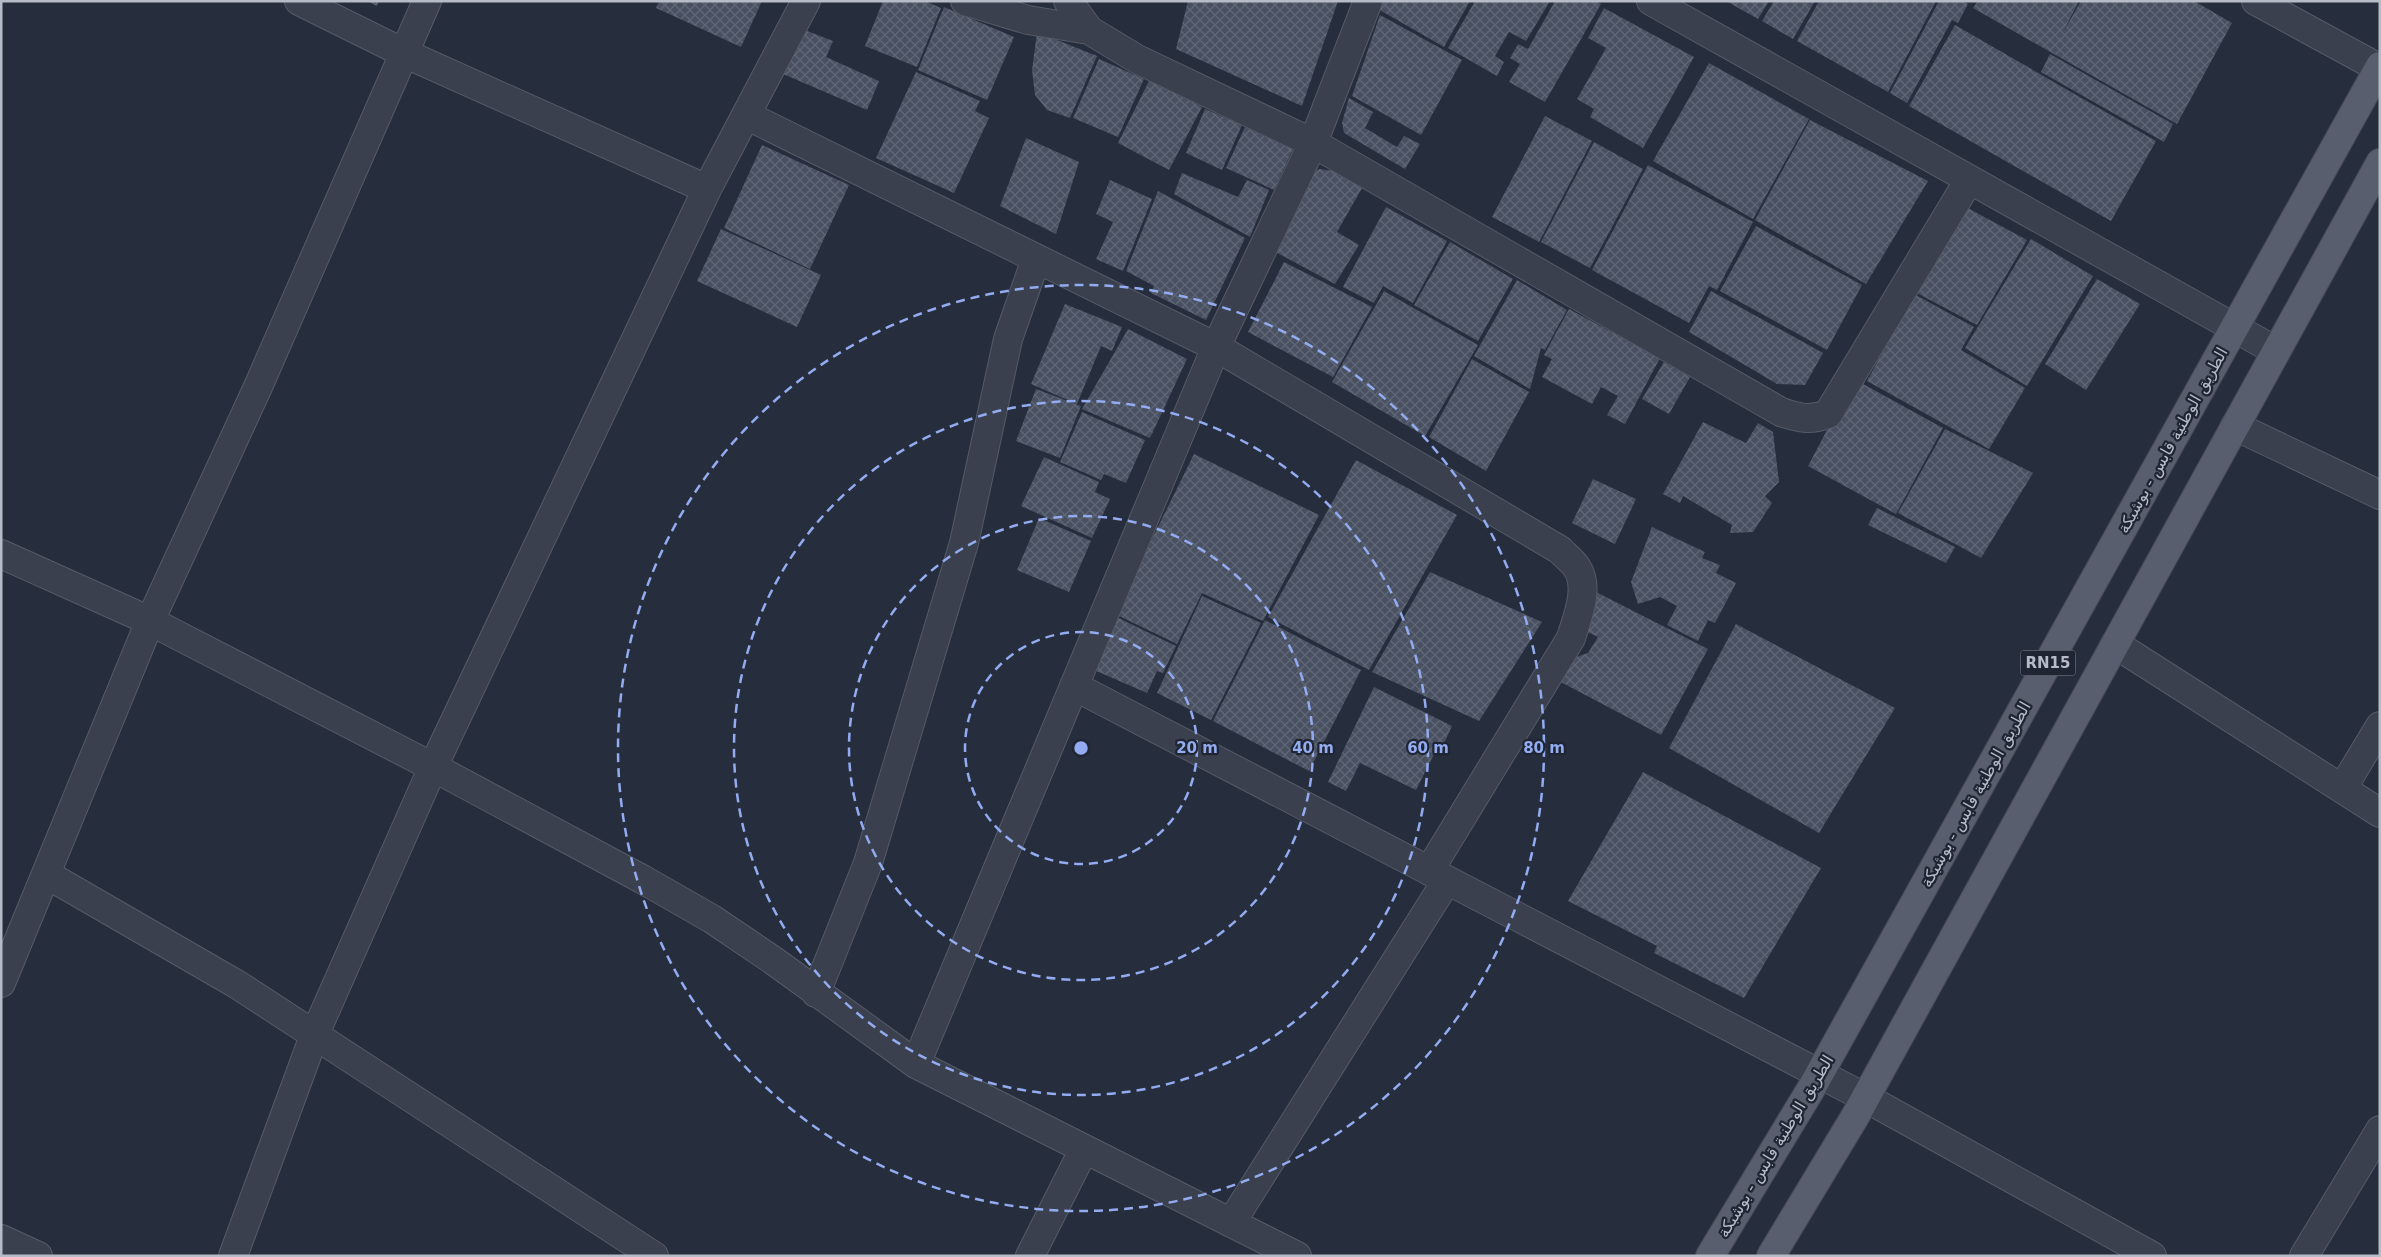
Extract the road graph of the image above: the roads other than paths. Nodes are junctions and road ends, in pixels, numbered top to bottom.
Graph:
1 (299, 1) edge
2 (426, 1) edge
3 (806, 1) edge
4 (965, 1) edge
5 (1068, 1) edge
6 (1368, 1) edge
7 (1651, 1) edge
8 (2256, 1) edge
9 (1090, 30) junction
10 (404, 53) junction
11 (2379, 67) edge
12 (746, 116) junction
13 (1313, 143) junction
14 (2380, 163) edge
15 (1969, 180) junction
16 (707, 189) junction
17 (1036, 258) junction
18 (2234, 329) junction
19 (1216, 347) junction
20 (2276, 351) junction
21 (2235, 426) junction
22 (2380, 495) edge
23 (1, 554) edge
24 (150, 621) junction
25 (2115, 644) junction
26 (1074, 686) junction
27 (2380, 726) edge
28 (433, 767) junction
29 (2342, 788) junction
30 (2380, 813) edge
31 (46, 874) junction
32 (1438, 876) junction
33 (1, 983) edge
34 (816, 993) junction
35 (314, 1036) junction
36 (916, 1064) junction
37 (1819, 1075) junction
38 (1866, 1098) junction
39 (2380, 1130) edge
40 (1084, 1148) junction
41 (1231, 1223) junction
42 (1, 1239) edge
43 (38, 1256) edge
44 (233, 1256) edge
45 (654, 1256) edge
46 (1030, 1256) edge
47 (1297, 1256) edge
48 (1710, 1256) edge
49 (1771, 1256) edge
50 (2152, 1256) edge
51 (2304, 1256) edge

1 - 10 street
2 - 10 street
3 - 12 street
4 - 9 street
5 - 9 street
6 - 13 street
7 - 15 street
8 - 11 street
9 - 13 street
10 - 16 street
10 - 24 street
11 - 18 main road, الطريق الوطنية قابس - بوشبكة / RN15
12 - 16 street
12 - 17 street
13 - 15 street
13 - 19 street
14 - 20 main road, RN15
15 - 18 street
16 - 28 street
17 - 19 street
17 - 34 street
18 - 20 street
18 - 37 main road, الطريق الوطنية قابس - بوشبكة / RN15
19 - 26 street
19 - 32 street
20 - 21 main road, RN15
21 - 22 street
21 - 25 main road, RN15
23 - 24 street
24 - 28 street
24 - 31 street
25 - 29 street
25 - 38 main road, RN15
26 - 32 street
26 - 36 street
27 - 29 street
28 - 34 street
28 - 35 street
29 - 30 street
31 - 33 street
31 - 35 street
32 - 37 street
32 - 41 street
34 - 36 street
35 - 44 street
35 - 45 street
36 - 40 street
37 - 38 street
37 - 48 main road, الطريق الوطنية قابس - بوشبكة / RN15
38 - 49 main road, RN15
38 - 50 street
39 - 51 street
40 - 41 street
40 - 46 street
41 - 47 street
42 - 43 street

